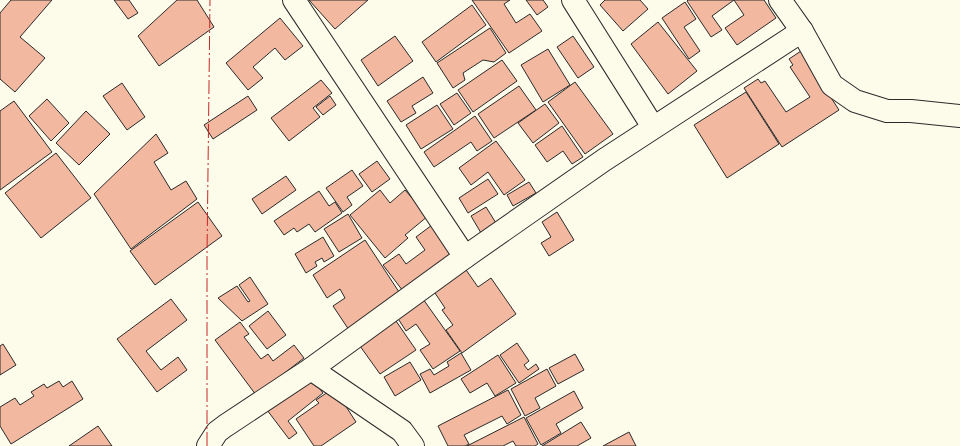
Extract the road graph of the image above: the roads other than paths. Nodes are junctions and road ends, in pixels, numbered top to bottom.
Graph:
1 (294, 0) edge
2 (573, 0) edge
3 (780, 0) edge
4 (802, 30) junction
5 (960, 116) edge
6 (653, 127) junction
7 (465, 257) junction
8 (311, 368) junction
9 (208, 446) edge
10 (414, 446) edge

1 - 7 street
2 - 6 street
3 - 4 street
4 - 5 street
4 - 6 street
6 - 7 street
7 - 8 street
8 - 9 street
8 - 10 street

